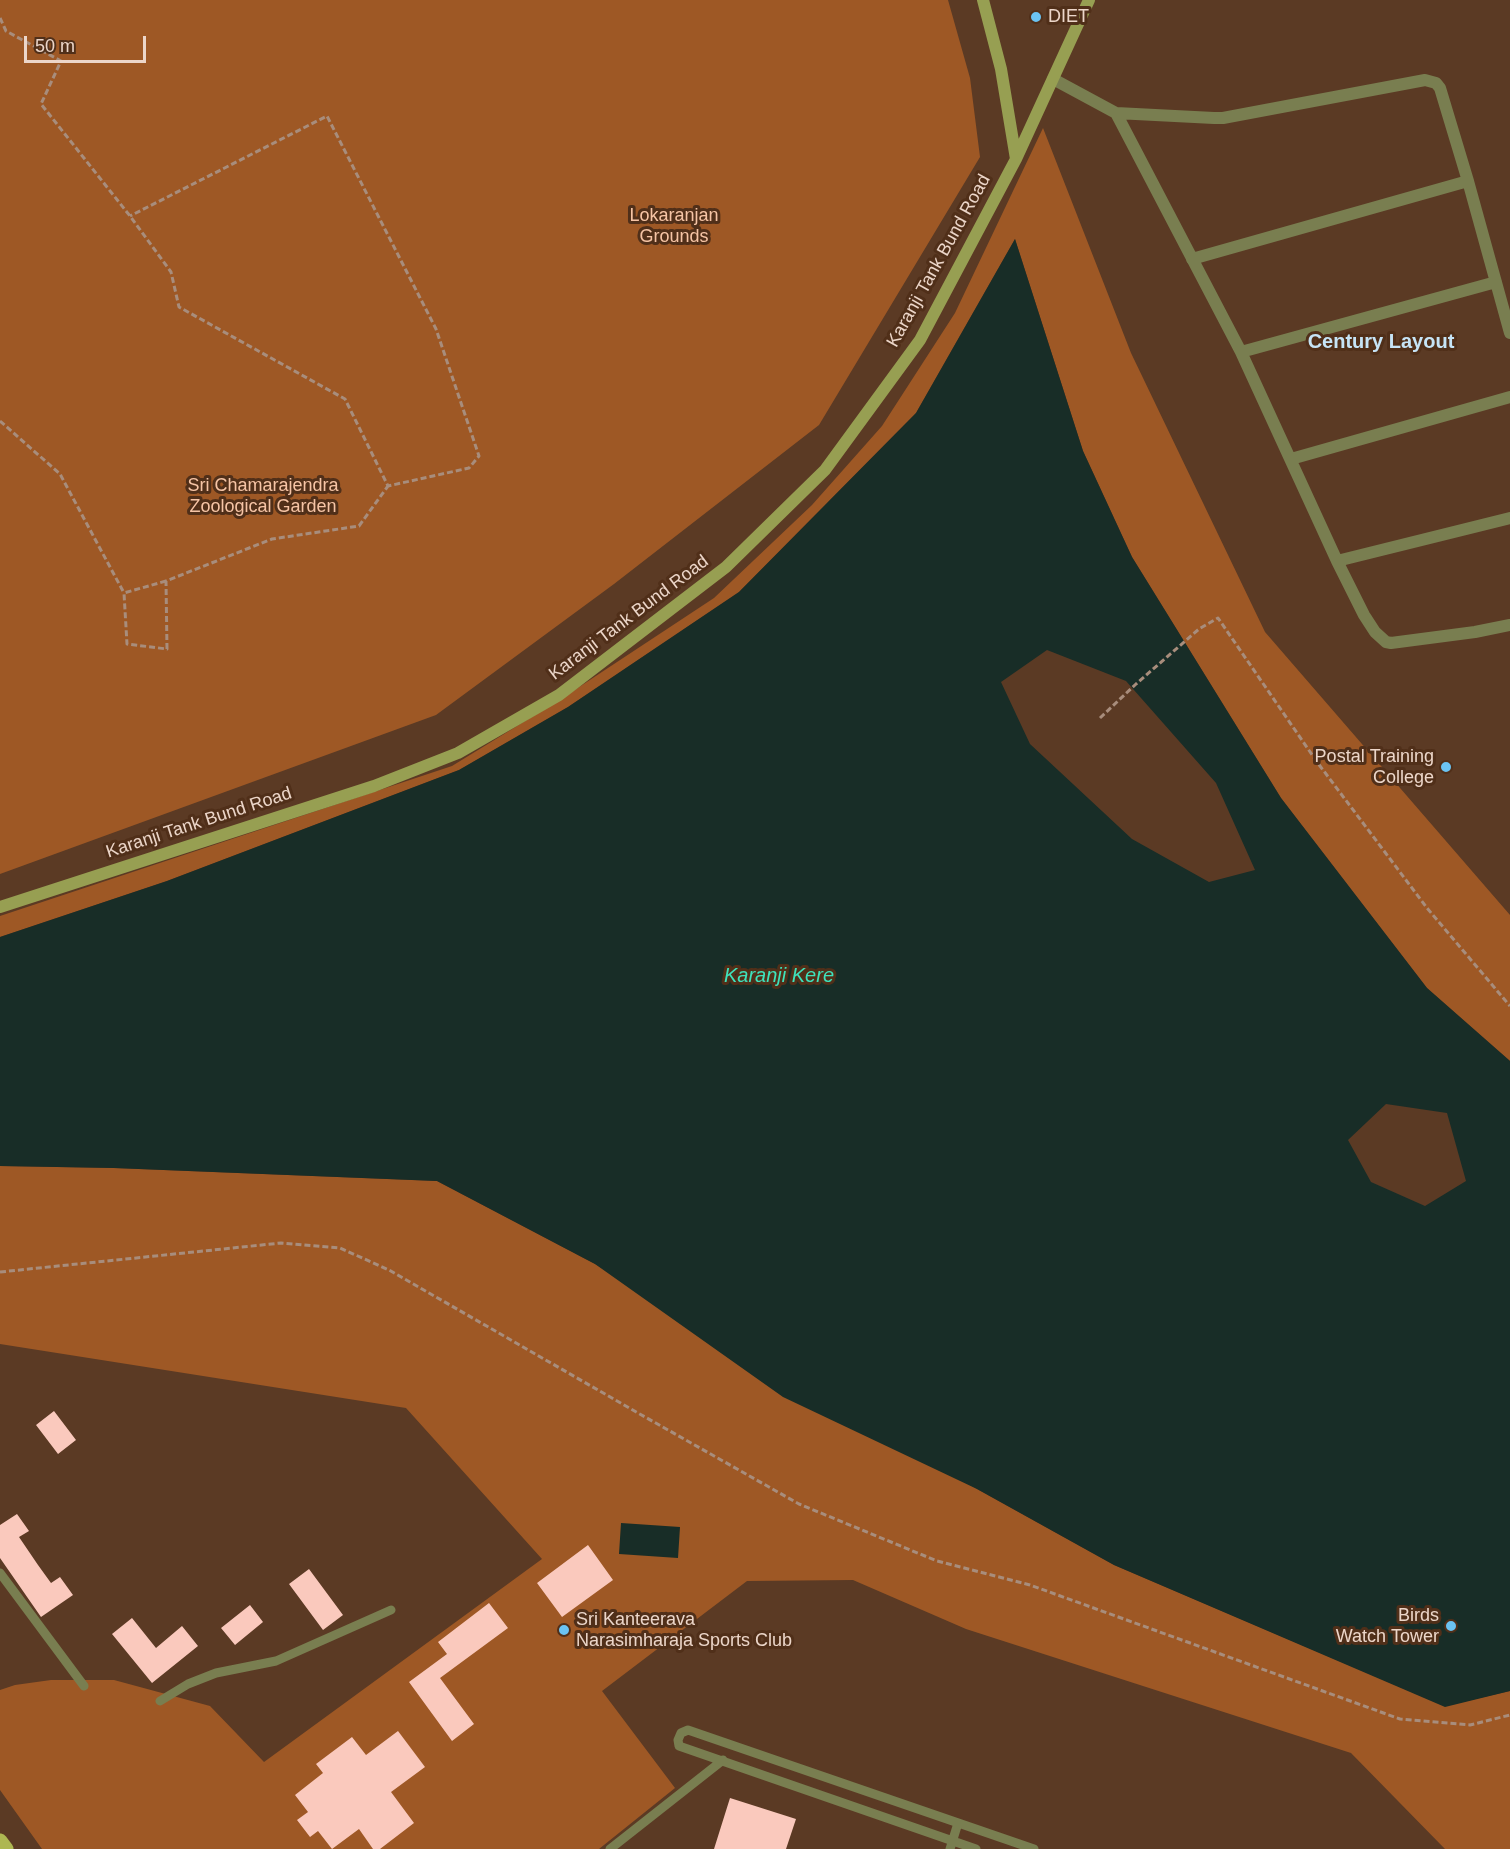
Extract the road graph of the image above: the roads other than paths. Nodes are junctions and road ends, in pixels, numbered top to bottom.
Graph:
1 (983, 0) edge
2 (1089, 0) edge
3 (1053, 79) junction
4 (1116, 113) junction
5 (1016, 159) junction
6 (1468, 181) junction
7 (1192, 259) junction
8 (1496, 282) junction
9 (1510, 333) edge
10 (1241, 352) junction
11 (1510, 398) edge
12 (1291, 459) junction
13 (1510, 519) edge
14 (1337, 561) junction
15 (1510, 625) edge
16 (0, 907) edge
17 (0, 1573) edge
18 (391, 1610) dead end
19 (84, 1686) dead end
20 (160, 1701) dead end
21 (723, 1760) junction
22 (958, 1824) junction
23 (970, 1828) junction
24 (0, 1841) edge
25 (951, 1845) edge
26 (964, 1847) edge
27 (6, 1849) edge
28 (610, 1849) edge
29 (976, 1849) edge
30 (1034, 1849) edge

1 - 5 street
2 - 3 street, Karanji Tank Bund Road
3 - 4 street
3 - 5 street, Karanji Tank Bund Road
4 - 6 street
4 - 7 street
5 - 16 street, Karanji Tank Bund Road
6 - 7 street
6 - 8 street
7 - 10 street
8 - 9 street
8 - 10 street
10 - 12 street
11 - 12 street
12 - 14 street
13 - 14 street
14 - 15 street
17 - 19 lane
18 - 20 lane
21 - 22 lane
21 - 25 lane
21 - 28 lane
22 - 23 lane
22 - 25 lane
23 - 26 lane
23 - 30 lane
24 - 27 main road
25 - 26 lane
26 - 29 lane

